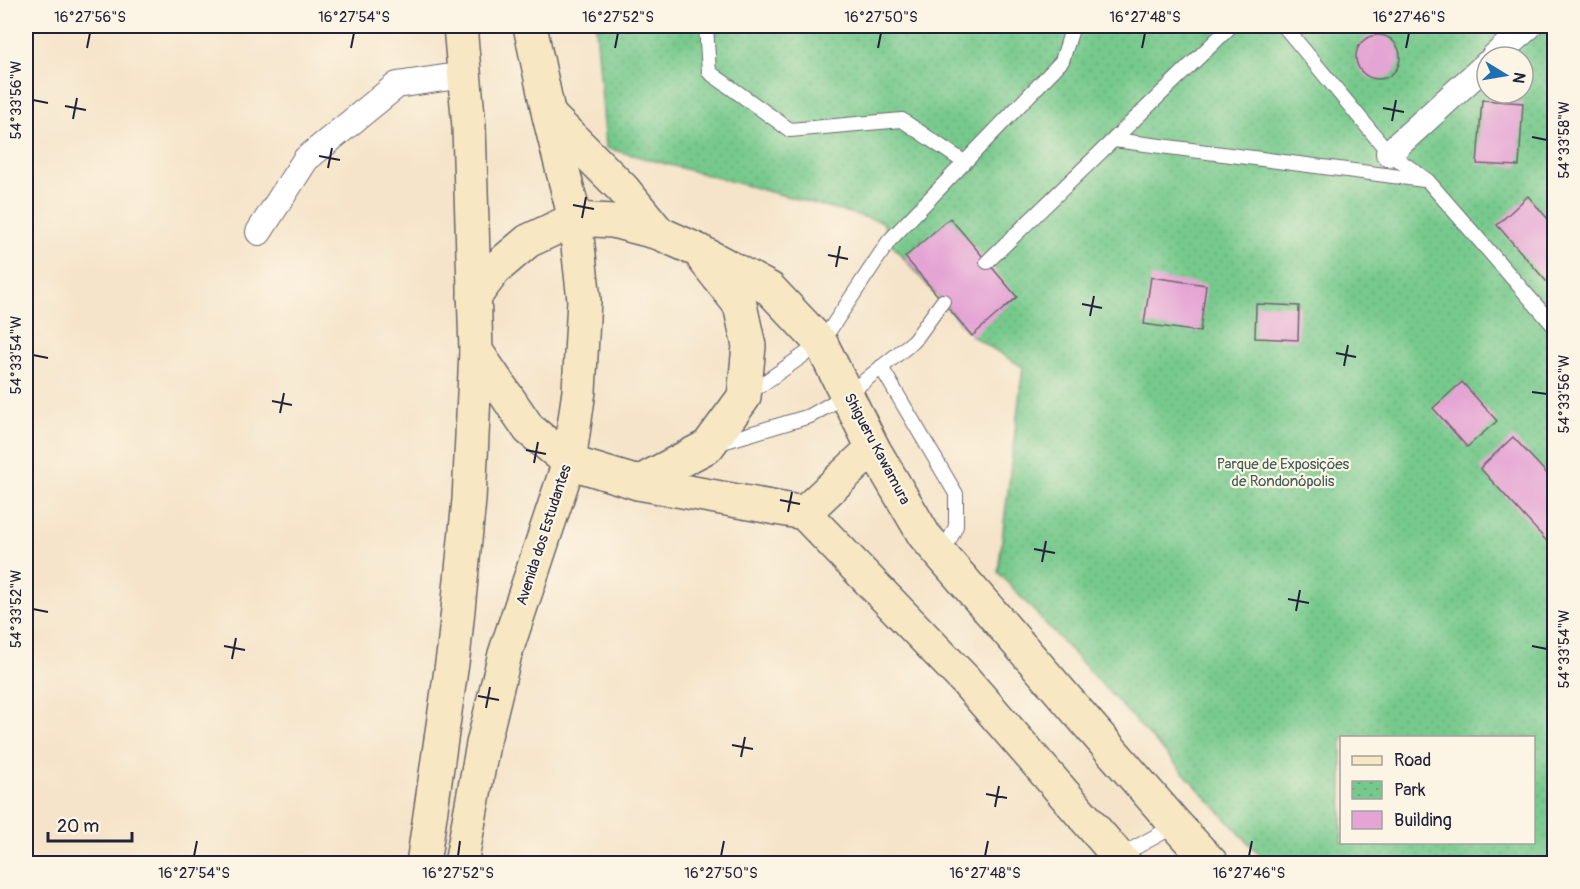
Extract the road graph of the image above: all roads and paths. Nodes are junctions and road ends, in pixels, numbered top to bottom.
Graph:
1 (460, 26) edge
2 (530, 26) edge
3 (706, 26) edge
4 (1073, 26) edge
5 (1231, 26) edge
6 (1284, 26) edge
7 (1529, 26) edge
8 (1508, 45) edge
9 (464, 75) junction
10 (1475, 75) edge
11 (549, 116) junction
12 (1114, 140) junction
13 (1389, 153) junction
14 (964, 162) junction
15 (1428, 181) junction
16 (575, 219) junction
17 (259, 232) dead end
18 (659, 233) junction
19 (697, 250) junction
20 (987, 262) dead end
21 (474, 297) junction
22 (943, 301) dead end
23 (1554, 326) edge
24 (822, 343) junction
25 (476, 351) junction
26 (881, 368) junction
27 (848, 394) junction
28 (744, 397) junction
29 (708, 446) junction
30 (873, 448) junction
31 (569, 462) junction
32 (638, 483) junction
33 (804, 513) junction
34 (942, 556) junction
35 (1176, 825) junction
36 (1116, 861) edge
37 (423, 864) edge
38 (461, 864) edge
39 (1212, 864) edge

1 - 9 main road
2 - 11 main road, Avenida dos Estudantes
3 - 14 lane
4 - 14 lane
5 - 12 lane
6 - 13 lane
7 - 8 street
9 - 17 street
9 - 21 main road
10 - 13 street
11 - 16 main road, Avenida dos Estudantes
11 - 18 main road
12 - 15 lane
12 - 20 lane
13 - 15 lane
14 - 24 lane
15 - 23 lane
16 - 18 main road, Shigueru Kawamura
16 - 21 main road, Shigueru Kawamura
16 - 31 main road, Avenida dos Estudantes
18 - 19 main road, Shigueru Kawamura
19 - 24 main road, Shigueru Kawamura
19 - 28 main road
21 - 25 main road
22 - 26 lane
24 - 27 main road, Shigueru Kawamura
24 - 28 lane
25 - 31 main road
25 - 37 main road
26 - 27 lane
26 - 34 lane
27 - 29 lane
27 - 30 main road, Shigueru Kawamura
28 - 29 main road
29 - 32 main road
30 - 33 main road
30 - 34 main road, Shigueru Kawamura
31 - 32 main road
31 - 38 main road, Avenida dos Estudantes
32 - 33 main road
33 - 36 main road
34 - 35 main road, Shigueru Kawamura
35 - 36 lane
35 - 39 main road, Shigueru Kawamura

